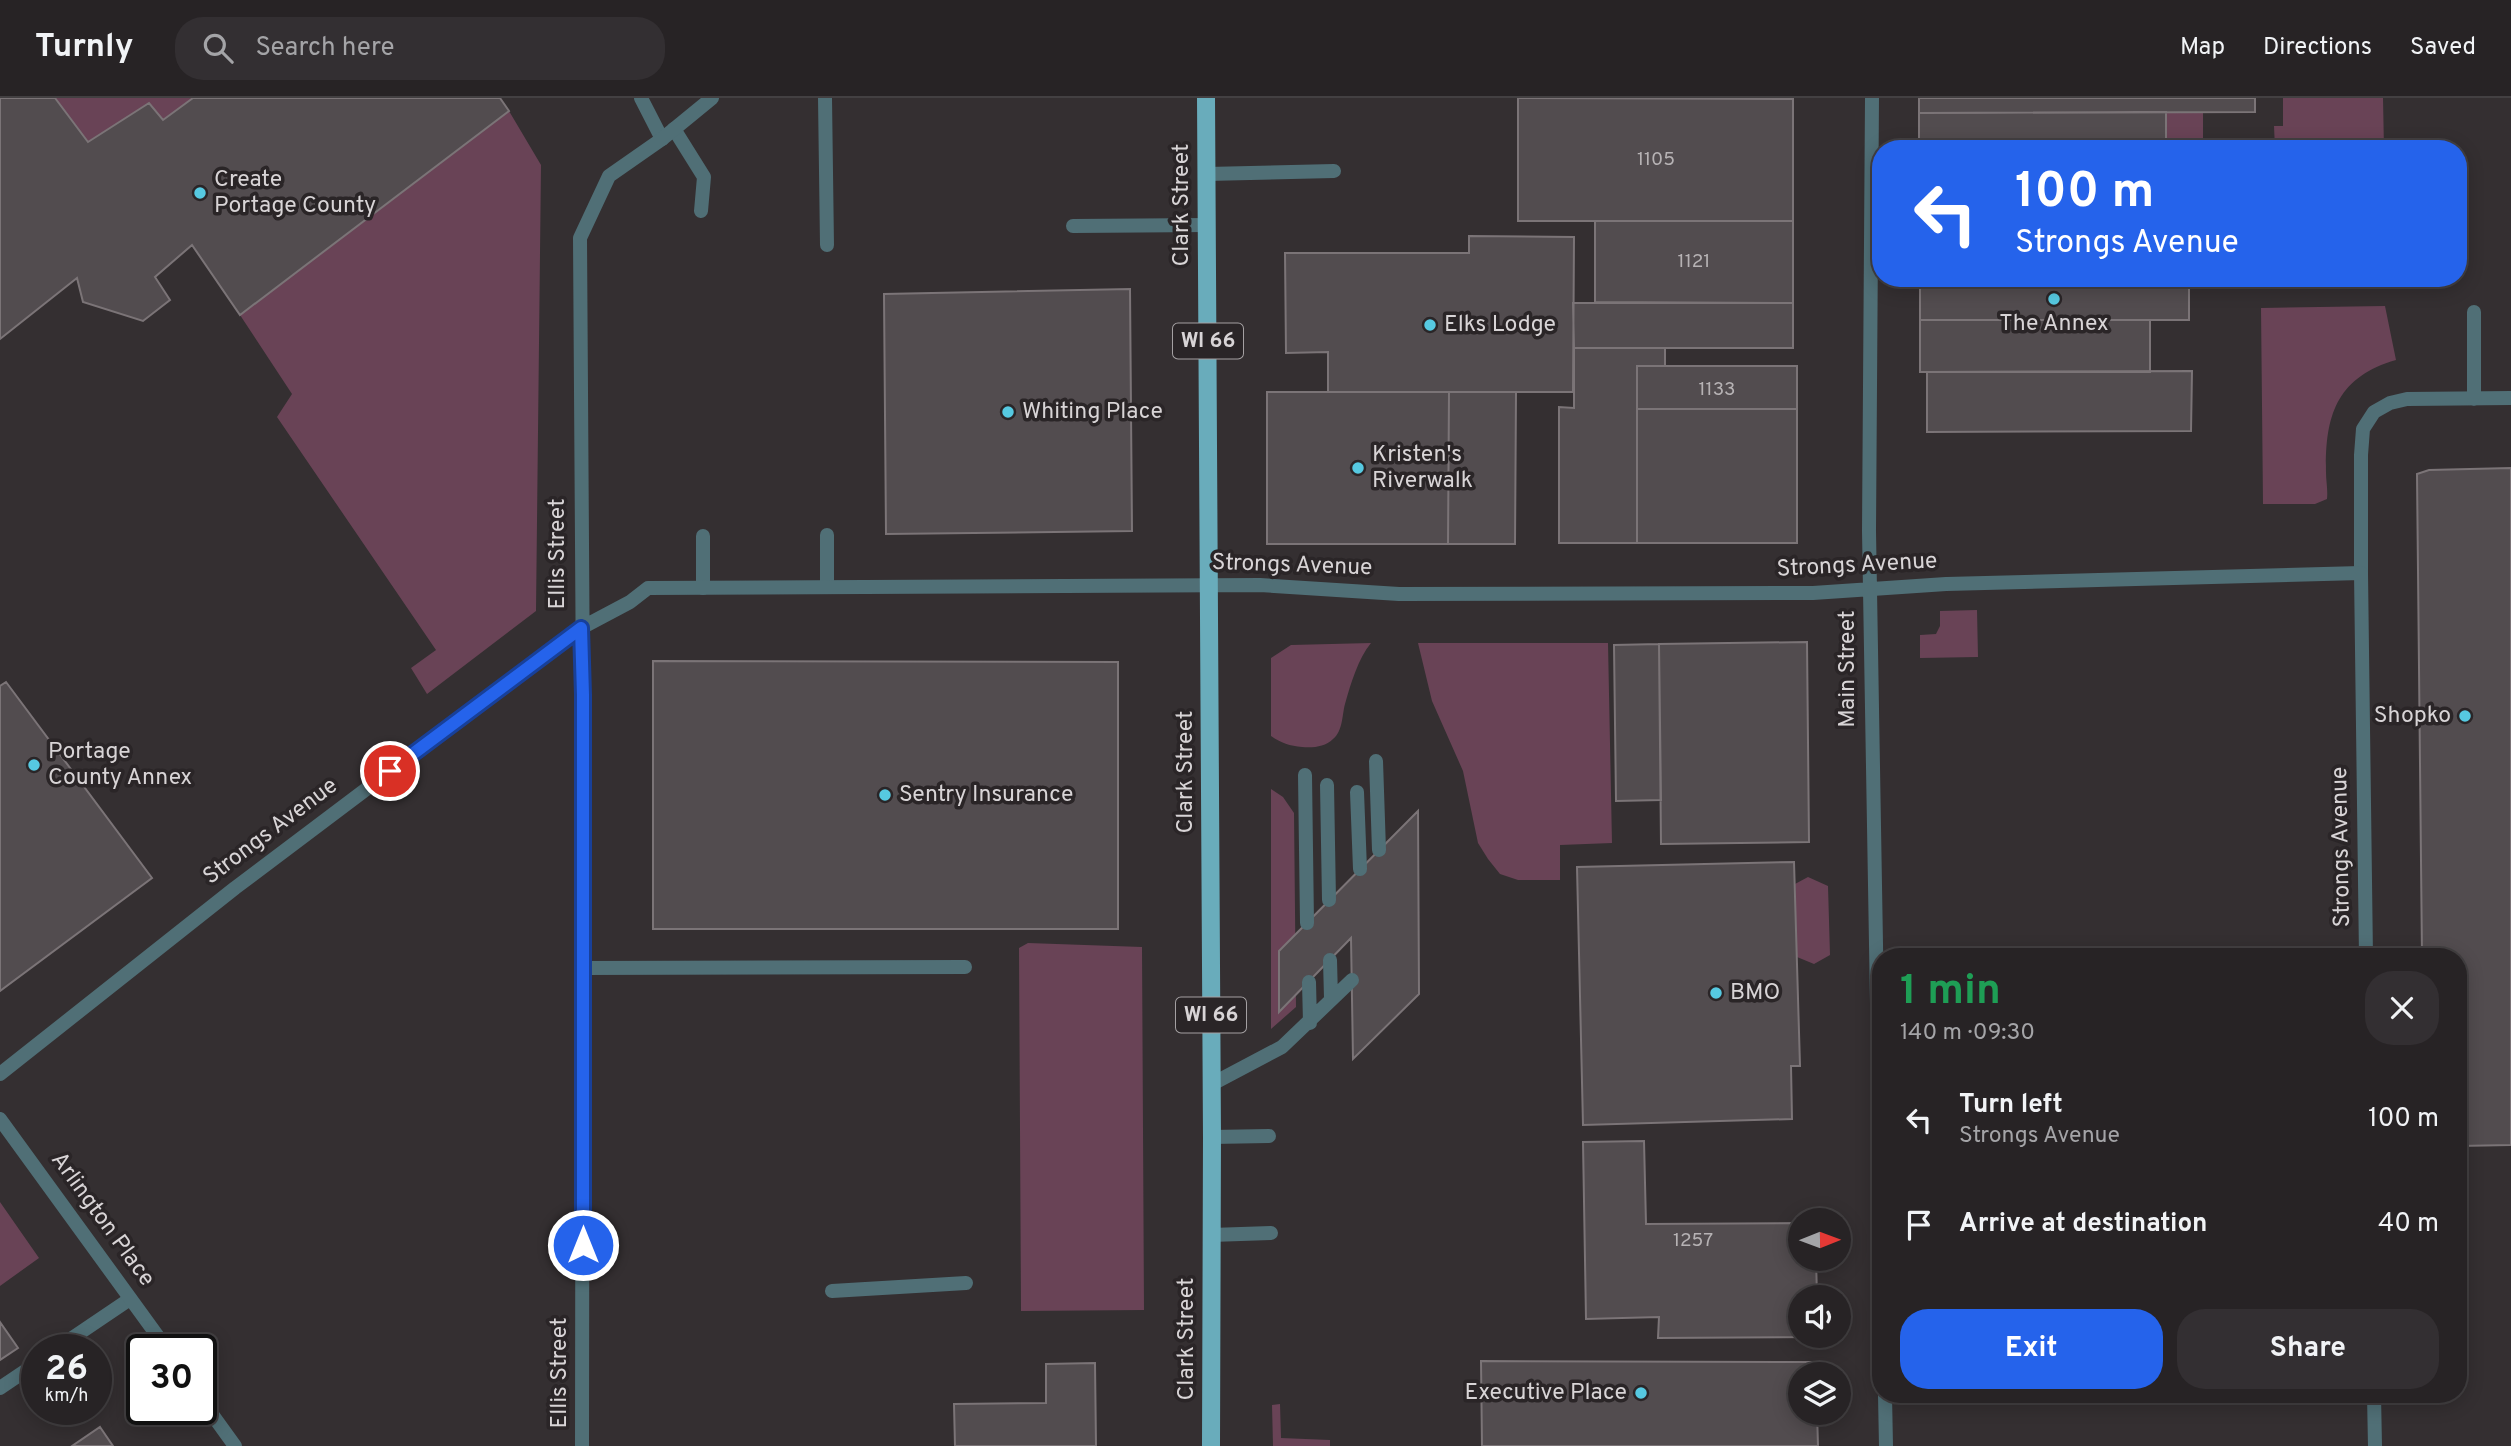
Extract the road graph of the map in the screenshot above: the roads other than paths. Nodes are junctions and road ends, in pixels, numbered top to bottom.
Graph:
1 (641, 98) edge
2 (712, 98) edge
3 (825, 98) edge
4 (1206, 98) edge
5 (1872, 98) edge
6 (674, 129) junction
7 (662, 139) junction
8 (1334, 171) dead end
9 (1207, 174) junction
10 (701, 211) dead end
11 (1207, 225) junction
12 (1073, 226) dead end
13 (827, 245) dead end
14 (2474, 312) dead end
15 (2474, 398) junction
16 (2511, 398) edge
17 (827, 535) dead end
18 (703, 536) dead end
19 (2361, 573) junction
20 (1209, 585) junction
21 (827, 587) junction
22 (703, 588) junction
23 (1870, 590) junction
24 (581, 628) junction
25 (1376, 761) dead end
26 (1305, 775) dead end
27 (1327, 785) dead end
28 (1357, 792) dead end
29 (1379, 850) dead end
30 (1360, 869) dead end
31 (1329, 900) dead end
32 (1307, 923) dead end
33 (1876, 948) edge
34 (2366, 948) edge
35 (1330, 960) dead end
36 (965, 967) dead end
37 (582, 968) junction
38 (1352, 979) dead end
39 (1309, 982) dead end
40 (1331, 998) junction
41 (1310, 1023) junction
42 (0, 1074) edge
43 (1212, 1084) junction
44 (0, 1119) edge
45 (1269, 1136) dead end
46 (1212, 1137) junction
47 (1271, 1233) dead end
48 (1211, 1235) junction
49 (966, 1283) dead end
50 (832, 1291) dead end
51 (130, 1299) junction
52 (78, 1334) edge
53 (156, 1334) edge
54 (21, 1374) edge
55 (0, 1388) edge
56 (1885, 1403) edge
57 (2374, 1403) edge
58 (217, 1421) edge
59 (235, 1446) edge
60 (583, 1446) edge
61 (1211, 1446) edge
62 (1886, 1446) edge
63 (2375, 1446) edge

1 - 7 street
2 - 6 street, Ellis Street
3 - 13 street
4 - 9 main road, Clark Street / WI 66
5 - 23 street, Main Street
6 - 7 street, Ellis Street
6 - 10 street
7 - 24 street, Ellis Street
8 - 9 street
9 - 11 main road, Clark Street / WI 66
11 - 12 street
11 - 20 main road, Clark Street / WI 66
14 - 15 street
15 - 16 street
15 - 19 street
17 - 21 street
18 - 22 street
19 - 23 street, Strongs Avenue
19 - 34 street, Strongs Avenue
20 - 21 street, Strongs Avenue
20 - 23 street, Strongs Avenue
20 - 43 main road, Clark Street / WI 66
21 - 22 street, Strongs Avenue
22 - 24 street, Strongs Avenue
23 - 33 street, Main Street
24 - 37 street, Ellis Street
24 - 42 street, Strongs Avenue
25 - 29 street
26 - 32 street
27 - 31 street
28 - 30 street
35 - 40 street
36 - 37 street
37 - 60 street, Ellis Street
38 - 40 street
39 - 41 street
40 - 41 street
41 - 43 street
43 - 46 main road, Clark Street / WI 66
44 - 51 street, Arlington Place
45 - 46 street
46 - 48 main road, Clark Street / WI 66
47 - 48 street
48 - 61 main road, Clark Street / WI 66
49 - 50 street
51 - 52 street
51 - 53 street, Arlington Place
54 - 55 street
56 - 62 street
57 - 63 street
58 - 59 street

